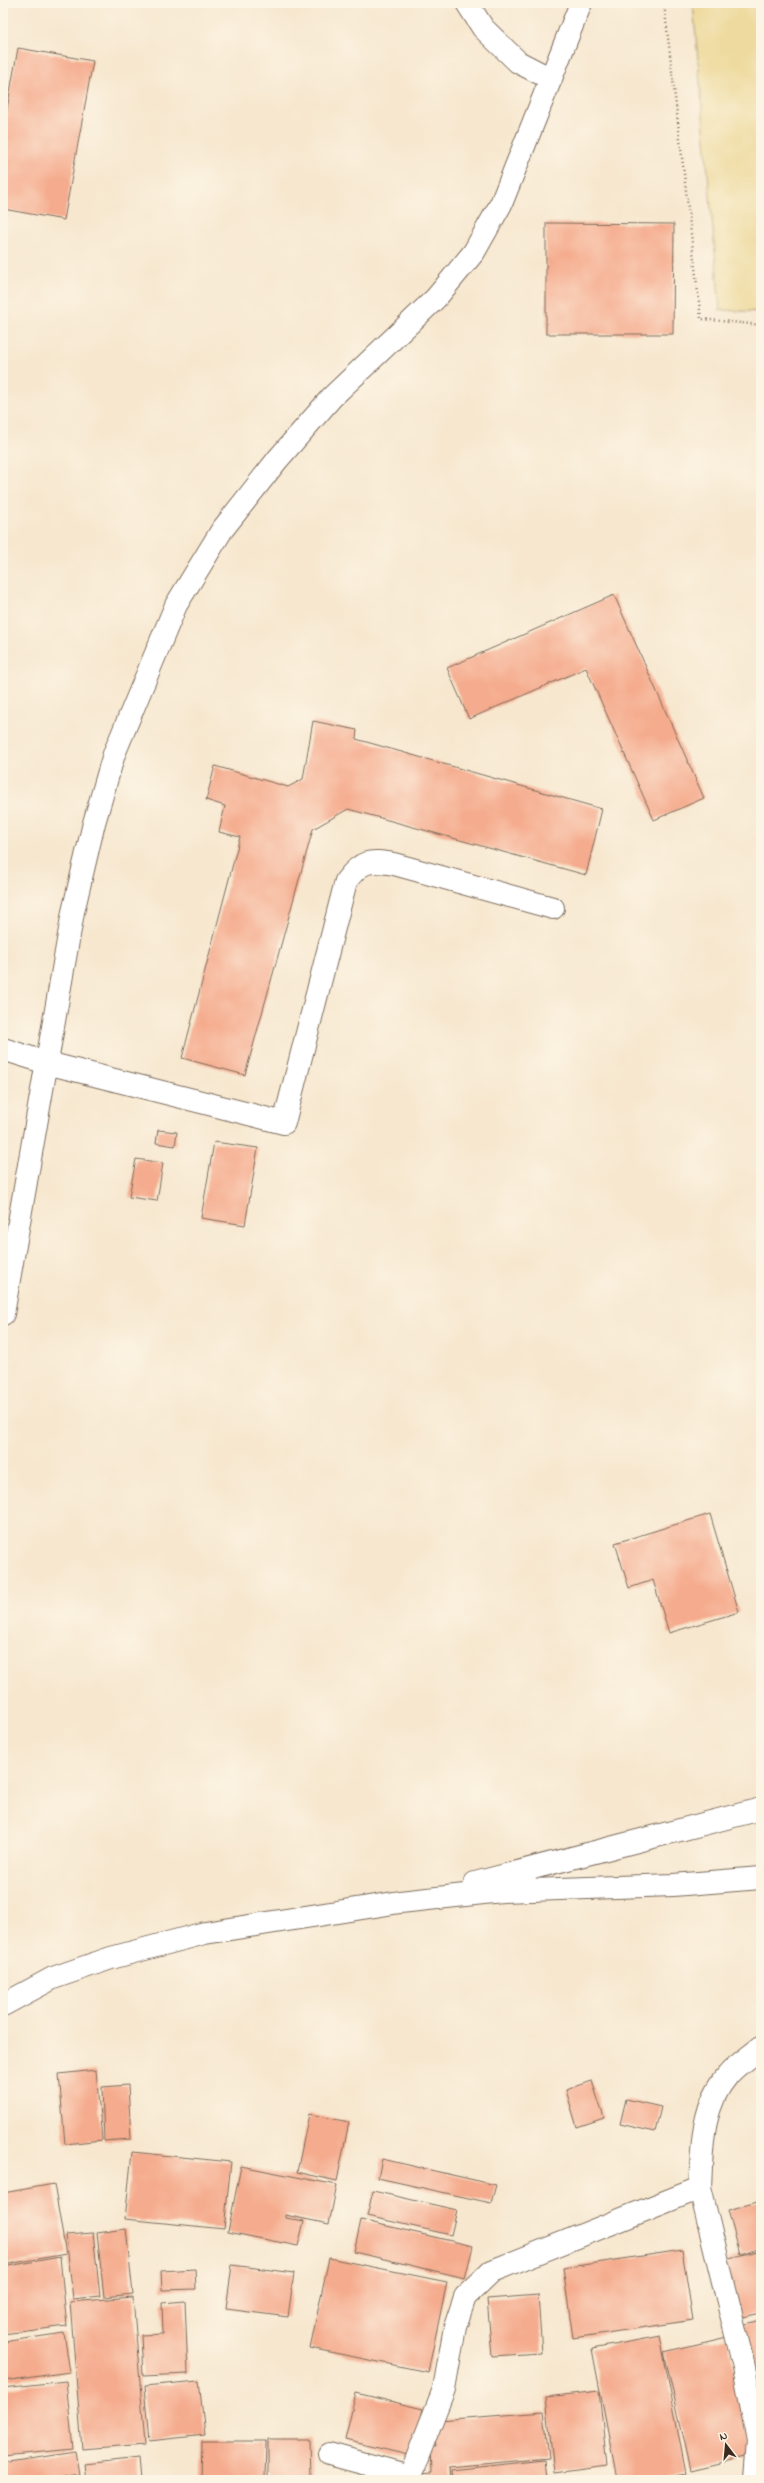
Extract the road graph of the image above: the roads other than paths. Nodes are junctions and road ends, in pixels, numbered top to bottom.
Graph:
1 (467, 3) edge
2 (581, 3) edge
3 (551, 79) junction
4 (553, 908) dead end
5 (3, 1049) edge
6 (47, 1063) junction
7 (3, 1314) edge
8 (761, 1809) edge
9 (761, 1878) edge
10 (400, 1902) junction
11 (3, 2005) edge
12 (761, 2047) edge
13 (700, 2188) junction
14 (329, 2454) dead end
15 (409, 2478) edge
16 (755, 2480) edge

1 - 3 street
2 - 3 street
3 - 6 street
4 - 6 street
5 - 6 street
6 - 7 street
8 - 10 street
9 - 10 street
10 - 11 street
12 - 13 street
13 - 15 street
13 - 16 street
14 - 15 street

